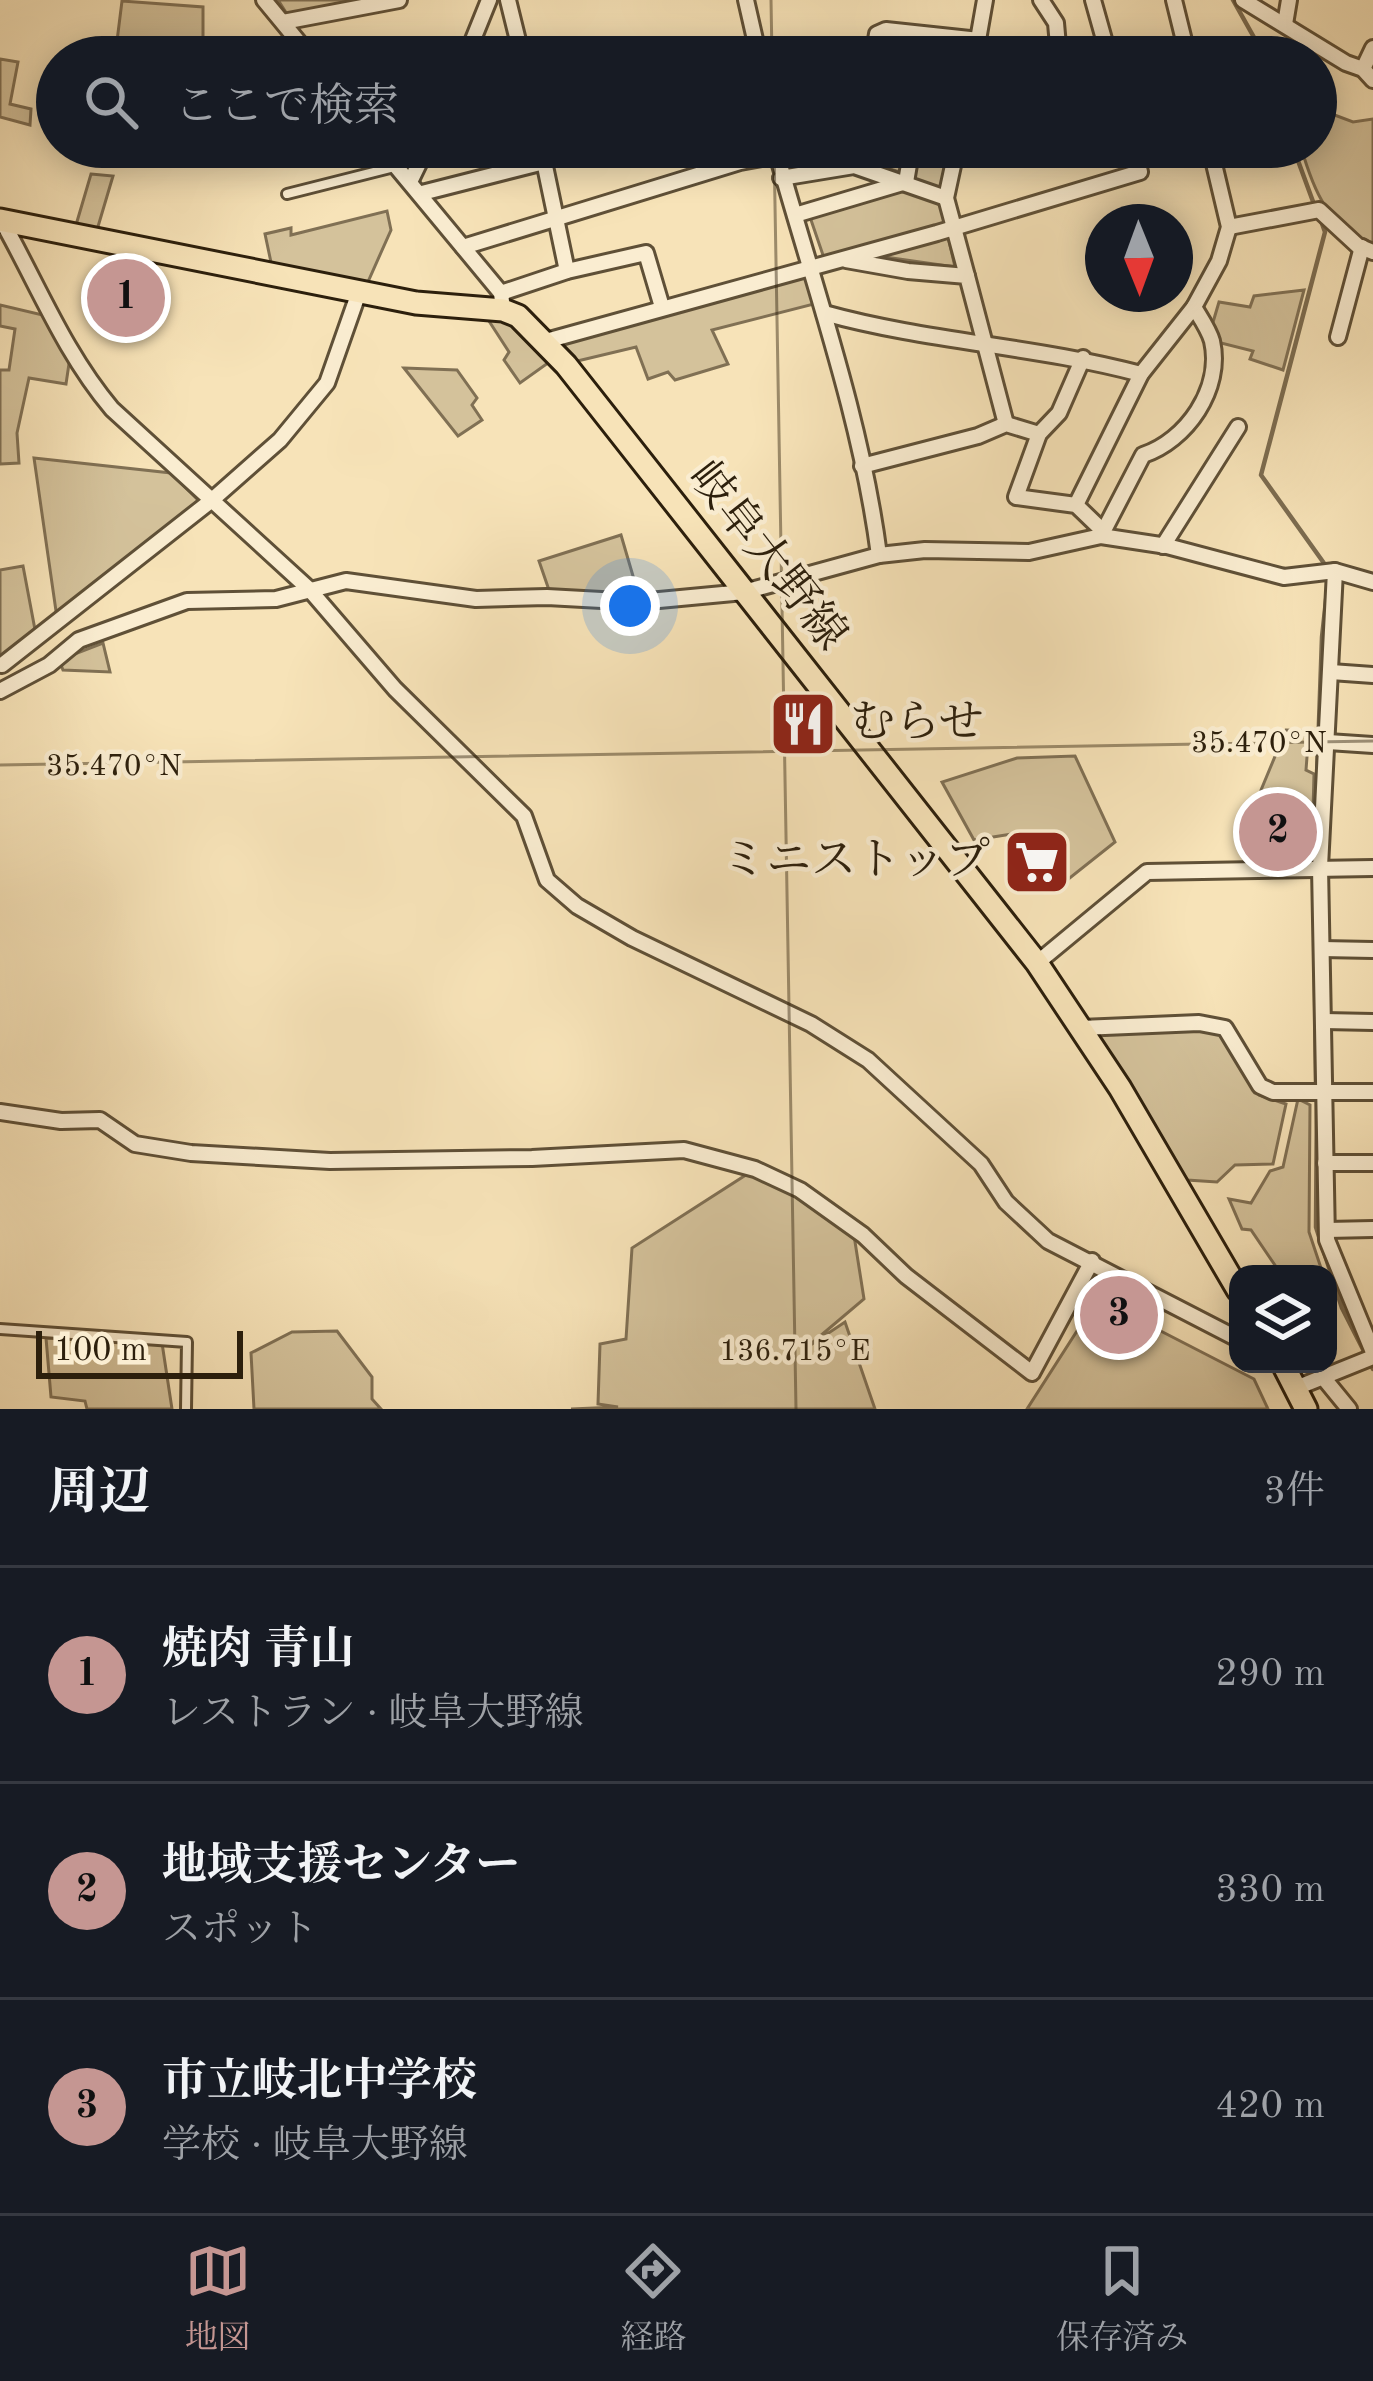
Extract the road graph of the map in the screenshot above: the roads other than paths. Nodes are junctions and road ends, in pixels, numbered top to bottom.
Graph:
1 (264, 0) edge
2 (399, 0) edge
3 (489, 0) edge
4 (508, 0) edge
5 (746, 0) edge
6 (985, 0) edge
7 (1041, 0) edge
8 (1093, 0) edge
9 (1174, 0) edge
10 (1243, 0) edge
11 (1289, 0) edge
12 (284, 22) junction
13 (1285, 24) junction
14 (931, 35) joint
15 (295, 36) edge
16 (474, 36) edge
17 (517, 36) edge
18 (754, 36) edge
19 (877, 36) edge
20 (941, 36) edge
21 (980, 36) edge
22 (1057, 36) edge
23 (1103, 36) edge
24 (1183, 36) edge
25 (1304, 36) edge
26 (1373, 48) edge
27 (1337, 57) edge
28 (1368, 75) edge
29 (392, 168) edge
30 (397, 168) edge
31 (421, 168) edge
32 (491, 168) edge
33 (545, 168) edge
34 (718, 168) edge
35 (779, 168) edge
36 (842, 168) edge
37 (860, 168) edge
38 (908, 168) edge
39 (952, 168) edge
40 (1139, 168) edge
41 (1215, 168) edge
42 (781, 178) junction
43 (906, 182) junction
44 (416, 188) junction
45 (287, 194) dead end
46 (946, 198) junction
47 (795, 215) junction
48 (1, 220) edge
49 (554, 220) junction
50 (952, 227) junction
51 (1229, 227) junction
52 (463, 247) junction
53 (1367, 249) edge
54 (841, 259) junction
55 (812, 266) junction
56 (568, 271) junction
57 (968, 276) junction
58 (359, 292) junction
59 (502, 301) junction
60 (662, 307) junction
61 (1194, 307) junction
62 (824, 313) junction
63 (1338, 337) dead end
64 (546, 341) junction
65 (984, 342) junction
66 (1083, 358) junction
67 (1141, 374) junction
68 (1006, 424) junction
69 (1238, 428) dead end
70 (1039, 434) junction
71 (862, 466) junction
72 (212, 500) junction
73 (1076, 506) junction
74 (1102, 533) junction
75 (1162, 546) junction
76 (879, 555) junction
77 (1335, 571) junction
78 (1373, 582) edge
79 (309, 589) junction
80 (744, 592) junction
81 (1, 662) edge
82 (1331, 672) junction
83 (1373, 675) edge
84 (0, 686) edge
85 (1328, 742) junction
86 (1373, 745) edge
87 (1320, 867) junction
88 (1373, 868) edge
89 (1322, 949) junction
90 (1373, 950) edge
91 (1037, 963) junction
92 (1324, 1021) junction
93 (1373, 1022) edge
94 (1081, 1028) junction
95 (1325, 1092) junction
96 (1373, 1092) edge
97 (0, 1112) edge
98 (1325, 1163) junction
99 (1373, 1163) edge
100 (1373, 1229) edge
101 (1327, 1230) junction
102 (1091, 1262) junction
103 (1229, 1275) edge
104 (0, 1329) edge
105 (1229, 1335) edge
106 (1373, 1354) edge
107 (1288, 1373) edge
108 (1322, 1376) junction
109 (1296, 1388) junction
110 (186, 1409) edge
111 (1306, 1409) edge
112 (1349, 1409) edge

1 - 12 street
2 - 12 street
3 - 16 street
4 - 17 street
5 - 18 street
6 - 21 street
7 - 22 street
8 - 23 street
9 - 24 street
10 - 13 street
11 - 13 street
12 - 15 street
13 - 25 street
14 - 19 street
14 - 20 street
26 - 28 street
27 - 28 street
29 - 45 lane
30 - 44 street
31 - 44 street
32 - 44 street
33 - 49 street
34 - 49 street
35 - 42 street
36 - 42 street
37 - 43 street
38 - 43 street
39 - 46 street
40 - 50 street
41 - 51 street
42 - 47 street
43 - 46 street
43 - 47 street
44 - 52 street
46 - 50 street
47 - 55 street
48 - 58 main road
48 - 72 street
49 - 52 street
49 - 56 street
50 - 54 street
50 - 57 street
51 - 53 street
51 - 61 street
52 - 59 street
53 - 63 street
54 - 55 street
54 - 57 street
55 - 60 street
55 - 62 street
56 - 59 street
56 - 60 street
57 - 65 street
58 - 59 main road
58 - 72 street
59 - 64 main road, 岐阜大野線
60 - 64 street
61 - 67 street
61 - 74 street
62 - 65 street
62 - 71 street
64 - 80 main road, 岐阜大野線
65 - 66 street
65 - 68 street
66 - 67 street
66 - 70 street
67 - 73 street
68 - 70 street
68 - 71 street
69 - 75 street
70 - 73 street
71 - 76 street
72 - 79 street
72 - 81 street
73 - 74 street
74 - 75 street
74 - 76 street
75 - 77 street
76 - 80 street
77 - 78 street
77 - 82 street
79 - 80 street
79 - 84 street
79 - 102 street
80 - 91 main road, 岐阜大野線
81 - 84 street
82 - 83 street
82 - 85 street
85 - 86 street
85 - 87 street
87 - 88 street
87 - 89 street
87 - 91 street
89 - 90 street
89 - 92 street
91 - 94 main road, 岐阜大野線
92 - 93 street
92 - 95 street
94 - 95 street
94 - 103 main road, 岐阜大野線
95 - 96 street
95 - 98 street
97 - 102 street
98 - 99 street
98 - 101 street
100 - 101 street
101 - 106 street
102 - 105 street
104 - 110 lane
106 - 108 street
107 - 109 main road
108 - 109 street
108 - 112 street
109 - 111 main road

